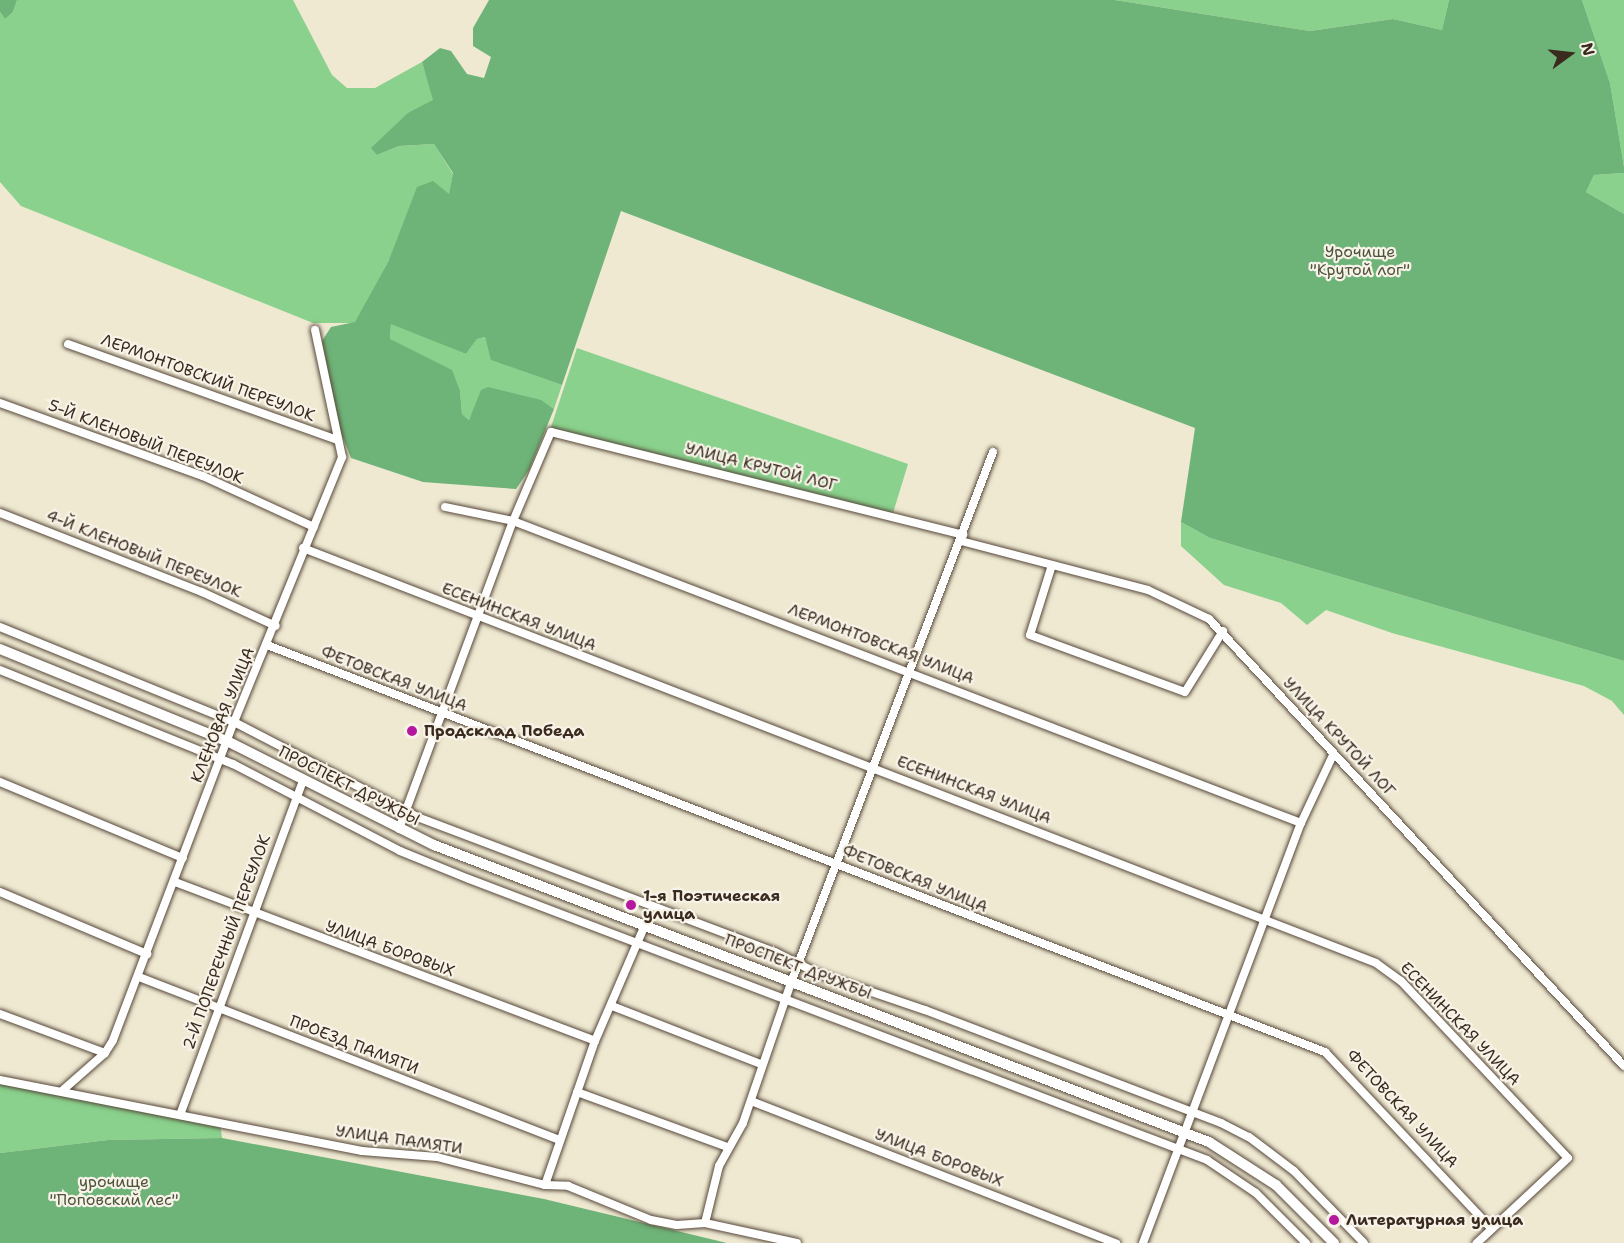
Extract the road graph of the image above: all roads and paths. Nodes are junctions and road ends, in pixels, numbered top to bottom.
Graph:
1 (315, 330) dead end
2 (68, 344) dead end
3 (0, 403) edge
4 (337, 440) junction
5 (993, 452) dead end
6 (446, 507) dead end
7 (0, 513) edge
8 (513, 521) junction
9 (314, 526) junction
10 (962, 538) junction
11 (303, 548) junction
12 (1052, 565) junction
13 (476, 617) junction
14 (276, 626) junction
15 (0, 627) edge
16 (1223, 631) junction
17 (267, 645) junction
18 (0, 649) edge
19 (0, 670) edge
20 (910, 672) junction
21 (441, 714) junction
22 (234, 722) junction
23 (227, 741) junction
24 (1332, 757) junction
25 (221, 759) junction
26 (873, 768) junction
27 (303, 780) junction
28 (0, 782) edge
29 (298, 795) junction
30 (406, 811) junction
31 (1301, 823) junction
32 (399, 829) junction
33 (183, 858) junction
34 (837, 864) junction
35 (175, 882) junction
36 (0, 892) edge
37 (254, 915) junction
38 (1267, 918) junction
39 (645, 925) junction
40 (638, 943) junction
41 (147, 954) junction
42 (799, 964) junction
43 (139, 977) junction
44 (792, 980) junction
45 (785, 999) junction
46 (612, 1006) junction
47 (220, 1009) junction
48 (0, 1014) edge
49 (1231, 1014) junction
50 (595, 1041) junction
51 (105, 1053) junction
52 (761, 1065) junction
53 (1624, 1066) edge
54 (0, 1080) edge
55 (63, 1090) junction
56 (577, 1092) junction
57 (751, 1101) junction
58 (1193, 1111) junction
59 (180, 1114) junction
60 (1184, 1131) junction
61 (559, 1140) junction
62 (727, 1147) junction
63 (1179, 1148) junction
64 (545, 1185) junction
65 (705, 1223) junction
66 (1492, 1229) junction
67 (797, 1243) edge
68 (1116, 1243) edge
69 (1143, 1243) edge
70 (1306, 1243) edge
71 (1334, 1243) edge
72 (1364, 1243) edge
73 (1477, 1243) edge

1 - 4 street, КЛЕНОВАЯ УЛИЦА
2 - 4 street, ЛЕРМОНТОВСКИЙ ПЕРЕУЛОК
3 - 9 street, 5-Й КЛЕНОВЫЙ ПЕРЕУЛОК
4 - 9 street, КЛЕНОВАЯ УЛИЦА
5 - 10 street
6 - 8 street, ЛЕРМОНТОВСКАЯ УЛИЦА
7 - 14 street, 4-Й КЛЕНОВЫЙ ПЕРЕУЛОК
8 - 10 street, УЛИЦА КРУТОЙ ЛОГ
8 - 13 street
8 - 20 street, ЛЕРМОНТОВСКАЯ УЛИЦА
9 - 11 street, КЛЕНОВАЯ УЛИЦА
10 - 12 street, УЛИЦА КРУТОЙ ЛОГ
10 - 20 street
11 - 13 street, ЕСЕНИНСКАЯ УЛИЦА
11 - 14 street, КЛЕНОВАЯ УЛИЦА
12 - 16 street, УЛИЦА КРУТОЙ ЛОГ
12 - 16 street
13 - 21 street
13 - 26 street, ЕСЕНИНСКАЯ УЛИЦА
14 - 17 street, КЛЕНОВАЯ УЛИЦА
15 - 22 street
16 - 24 street, УЛИЦА КРУТОЙ ЛОГ
17 - 21 street, ФЕТОВСКАЯ УЛИЦА
17 - 22 street, КЛЕНОВАЯ УЛИЦА
18 - 23 main road, ПРОСПЕКТ ДРУЖБЫ
19 - 25 street
20 - 26 street
20 - 31 street, ЛЕРМОНТОВСКАЯ УЛИЦА
21 - 30 street
21 - 34 street, ФЕТОВСКАЯ УЛИЦА
22 - 23 street, КЛЕНОВАЯ УЛИЦА
22 - 30 street
23 - 25 street, КЛЕНОВАЯ УЛИЦА
23 - 27 main road, ПРОСПЕКТ ДРУЖБЫ
24 - 31 street
24 - 53 street, УЛИЦА КРУТОЙ ЛОГ
25 - 29 street
25 - 33 street, КЛЕНОВАЯ УЛИЦА
26 - 34 street
26 - 38 street, ЕСЕНИНСКАЯ УЛИЦА
27 - 29 street, 2-Й ПОПЕРЕЧНЫЙ ПЕРЕУЛОК
27 - 32 main road, ПРОСПЕКТ ДРУЖБЫ
28 - 33 street
29 - 37 street, 2-Й ПОПЕРЕЧНЫЙ ПЕРЕУЛОК
29 - 40 street
30 - 32 street
30 - 42 street
31 - 38 street
32 - 39 main road, ПРОСПЕКТ ДРУЖБЫ
33 - 35 street, КЛЕНОВАЯ УЛИЦА
34 - 42 street
34 - 49 street, ФЕТОВСКАЯ УЛИЦА
35 - 37 street, УЛИЦА БОРОВЫХ
35 - 41 street, КЛЕНОВАЯ УЛИЦА
36 - 41 street
37 - 47 street, 2-Й ПОПЕРЕЧНЫЙ ПЕРЕУЛОК
37 - 50 street, УЛИЦА БОРОВЫХ
38 - 49 street
38 - 66 street, ЕСЕНИНСКАЯ УЛИЦА
39 - 40 street
39 - 44 main road, ПРОСПЕКТ ДРУЖБЫ
40 - 45 street
40 - 46 street
41 - 43 street, КЛЕНОВАЯ УЛИЦА
42 - 44 street
42 - 58 street
43 - 47 street, ПРОЕЗД ПАМЯТИ
43 - 51 street, КЛЕНОВАЯ УЛИЦА
44 - 45 street
44 - 60 main road, ПРОСПЕКТ ДРУЖБЫ
45 - 52 street
45 - 63 street
46 - 50 street
46 - 52 street
47 - 59 street, 2-Й ПОПЕРЕЧНЫЙ ПЕРЕУЛОК
47 - 61 street, ПРОЕЗД ПАМЯТИ
48 - 51 street
49 - 58 street
49 - 66 street, ФЕТОВСКАЯ УЛИЦА
50 - 56 street
51 - 55 street, КЛЕНОВАЯ УЛИЦА
52 - 57 street
54 - 55 street, УЛИЦА ПАМЯТИ
55 - 59 street, УЛИЦА ПАМЯТИ
56 - 61 street
56 - 62 street
57 - 62 street
57 - 68 street, УЛИЦА БОРОВЫХ
58 - 60 street
58 - 72 street
59 - 64 street, УЛИЦА ПАМЯТИ
60 - 63 street
60 - 71 main road, ПРОСПЕКТ ДРУЖБЫ
61 - 64 street
62 - 65 street
63 - 69 street
63 - 70 street
64 - 65 street, УЛИЦА ПАМЯТИ
65 - 67 street, УЛИЦА ПАМЯТИ
66 - 73 street

